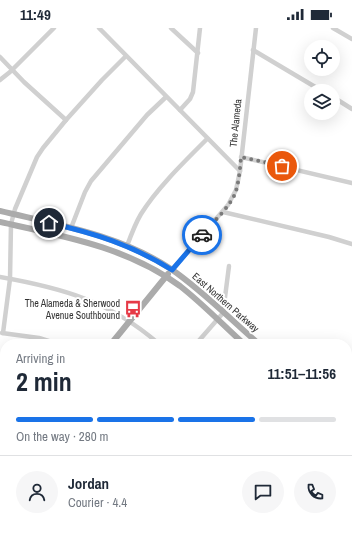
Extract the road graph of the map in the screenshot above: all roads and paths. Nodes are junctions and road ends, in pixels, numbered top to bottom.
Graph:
1 (54, 28) edge
2 (99, 28) edge
3 (171, 28) edge
4 (200, 28) edge
5 (256, 28) edge
6 (333, 28) edge
7 (352, 39) edge
8 (253, 50) junction
9 (198, 53) junction
10 (126, 56) junction
11 (0, 57) edge
12 (12, 70) junction
13 (0, 80) edge
14 (310, 84) edge
15 (166, 97) junction
16 (340, 101) edge
17 (352, 108) edge
18 (180, 110) junction
19 (66, 120) junction
20 (207, 139) junction
21 (241, 157) junction
22 (240, 171) junction
23 (352, 183) edge
24 (0, 211) edge
25 (223, 212) junction
26 (13, 214) junction
27 (0, 222) edge
28 (11, 224) junction
29 (71, 228) junction
30 (352, 244) edge
31 (127, 246) junction
32 (229, 266) dead end
33 (172, 270) junction
34 (0, 277) edge
35 (166, 277) junction
36 (10, 279) junction
37 (223, 313) junction
38 (129, 320) junction
39 (217, 320) junction
40 (2, 333) edge
41 (42, 339) edge
42 (115, 339) edge
43 (153, 339) edge
44 (200, 339) edge
45 (238, 339) edge
46 (253, 339) edge

1 - 12 street
2 - 10 street
3 - 9 street
4 - 9 street
5 - 8 street, The Alameda
6 - 7 street
8 - 14 street
8 - 21 street, The Alameda
9 - 18 street
10 - 15 street
10 - 19 street
11 - 12 street
12 - 13 street
12 - 19 street
15 - 18 street
15 - 29 street
16 - 17 street
18 - 20 street
19 - 26 street
20 - 22 street
20 - 31 street
21 - 22 street, The Alameda
21 - 23 street
22 - 25 street, The Alameda
24 - 26 main road, East Northern Parkway
25 - 30 street
25 - 33 street, The Alameda
26 - 28 street
26 - 29 main road, East Northern Parkway
27 - 28 main road, East Northern Parkway
28 - 35 main road, East Northern Parkway
28 - 36 street
29 - 31 main road, East Northern Parkway
31 - 33 main road, East Northern Parkway
32 - 37 street
33 - 35 main road, The Alameda
33 - 37 main road, East Northern Parkway
34 - 36 street
35 - 38 main road, The Alameda
35 - 39 main road, East Northern Parkway
36 - 38 street
36 - 40 street
37 - 39 street
37 - 46 main road, East Northern Parkway
38 - 42 main road, The Alameda
38 - 43 street
39 - 44 street
39 - 45 main road, East Northern Parkway
40 - 41 street

